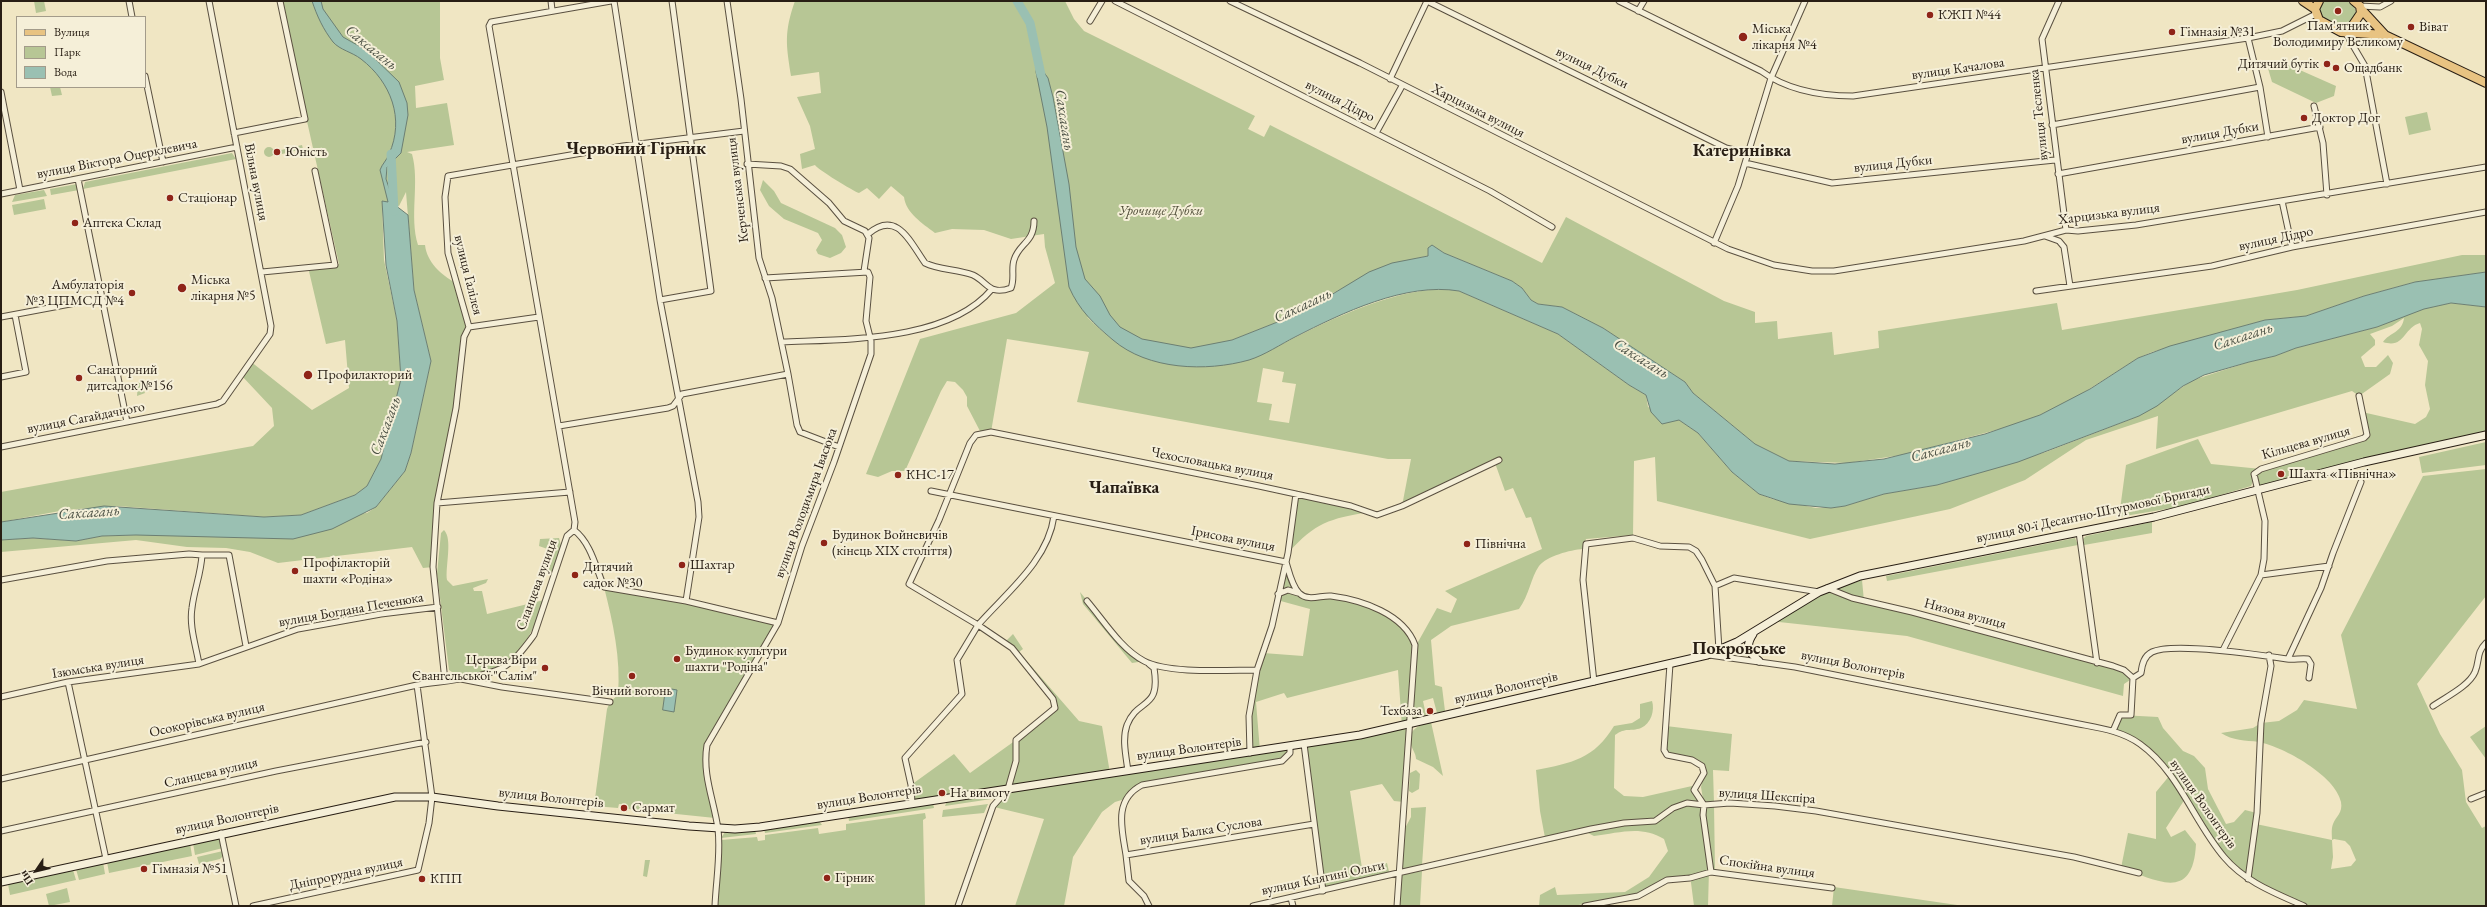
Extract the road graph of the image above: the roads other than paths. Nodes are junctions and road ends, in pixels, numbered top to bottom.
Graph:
1 (129, 1) edge
2 (209, 1) edge
3 (280, 1) edge
4 (551, 1) edge
5 (611, 1) edge
6 (614, 1) edge
7 (672, 1) edge
8 (727, 1) edge
9 (1102, 1) edge
10 (1115, 1) edge
11 (1230, 1) edge
12 (1427, 1) edge
13 (1619, 1) edge
14 (1644, 1) edge
15 (1805, 1) edge
16 (2059, 1) edge
17 (2303, 1) edge
18 (2319, 1) edge
19 (2391, 1) edge
20 (1436, 3) edge
21 (2359, 5) edge
22 (552, 10) junction
23 (1638, 11) junction
24 (2315, 12) junction
25 (132, 16) edge
26 (1090, 20) dead end
27 (2347, 32) junction
28 (2385, 36) junction
29 (2248, 38) junction
30 (2046, 69) junction
31 (1770, 78) junction
32 (1390, 80) junction
33 (146, 81) edge
34 (2486, 83) edge
35 (1402, 86) junction
36 (2260, 86) junction
37 (1, 92) edge
38 (2314, 106) dead end
39 (2052, 125) junction
40 (2320, 127) junction
41 (744, 131) junction
42 (234, 133) junction
43 (1376, 133) junction
44 (2268, 137) junction
45 (691, 139) junction
46 (636, 146) junction
47 (237, 147) junction
48 (1747, 153) junction
49 (2055, 160) junction
50 (163, 162) junction
51 (1745, 163) junction
52 (747, 164) junction
53 (514, 166) junction
54 (2486, 167) edge
55 (315, 171) dead end
56 (2058, 174) junction
57 (78, 178) junction
58 (2387, 184) junction
59 (20, 190) junction
60 (1, 194) edge
61 (2328, 194) junction
62 (2282, 201) junction
63 (2486, 212) edge
64 (1034, 221) dead end
65 (1552, 227) dead end
66 (2066, 230) junction
67 (868, 234) junction
68 (2045, 236) junction
69 (1714, 243) junction
70 (2292, 247) junction
71 (864, 271) junction
72 (262, 272) junction
73 (765, 278) junction
74 (2070, 286) junction
75 (992, 289) junction
76 (2036, 291) dead end
77 (102, 298) junction
78 (660, 300) junction
79 (14, 315) junction
80 (1, 317) edge
81 (539, 317) junction
82 (469, 327) junction
83 (871, 338) junction
84 (782, 342) junction
85 (250, 361) joint
86 (788, 374) junction
87 (1, 377) edge
88 (2359, 396) dead end
89 (678, 398) junction
90 (127, 422) junction
91 (559, 426) junction
92 (2486, 435) edge
93 (1, 447) edge
94 (839, 447) junction
95 (1499, 460) dead end
96 (2361, 482) dead end
97 (2258, 491) junction
98 (570, 492) junction
99 (931, 492) dead end
100 (1296, 494) junction
101 (949, 495) junction
102 (437, 503) junction
103 (1054, 516) junction
104 (574, 530) junction
105 (2079, 532) junction
106 (202, 555) junction
107 (1286, 562) junction
108 (2329, 566) junction
109 (2261, 575) junction
110 (1, 580) edge
111 (1715, 586) junction
112 (1827, 588) junction
113 (1819, 592) junction
114 (1298, 593) junction
115 (1278, 594) junction
116 (686, 601) junction
117 (1088, 601) dead end
118 (438, 607) junction
119 (778, 623) junction
120 (978, 625) junction
121 (1755, 630) junction
122 (2486, 643) edge
123 (246, 646) junction
124 (1719, 650) junction
125 (2223, 650) junction
126 (1707, 655) junction
127 (2269, 655) junction
128 (2288, 659) junction
129 (1759, 661) junction
130 (1144, 662) junction
131 (2097, 663) junction
132 (199, 664) junction
133 (1670, 664) junction
134 (1257, 670) junction
135 (2133, 678) junction
136 (2309, 678) dead end
137 (459, 679) junction
138 (445, 681) junction
139 (68, 682) junction
140 (1594, 682) junction
141 (417, 685) junction
142 (1, 697) edge
143 (610, 702) dead end
144 (2433, 706) dead end
145 (1408, 725) junction
146 (2113, 731) junction
147 (426, 742) junction
148 (1304, 744) junction
149 (1290, 746) junction
150 (1250, 753) junction
151 (85, 760) junction
152 (1128, 771) junction
153 (1, 780) edge
154 (1008, 790) junction
155 (2486, 793) edge
156 (432, 797) junction
157 (2471, 799) dead end
158 (912, 804) junction
159 (1704, 805) junction
160 (96, 811) junction
161 (1314, 824) junction
162 (718, 829) junction
163 (1, 831) edge
164 (221, 833) junction
165 (1126, 855) junction
166 (106, 859) junction
167 (1711, 872) junction
168 (2139, 873) dead end
169 (1399, 874) junction
170 (2248, 879) junction
171 (1, 882) edge
172 (1832, 888) dead end
173 (1323, 891) junction
174 (1291, 898) junction
175 (236, 906) edge
176 (253, 906) edge
177 (715, 906) edge
178 (958, 906) edge
179 (1149, 906) edge
180 (1253, 906) edge
181 (1293, 906) edge
182 (1397, 906) edge
183 (1585, 906) edge
184 (2304, 906) edge

1 - 25 street
2 - 42 street, Вільна вулиця
3 - 42 street
4 - 22 street
5 - 22 street
6 - 46 street
7 - 45 street
8 - 41 street, Керченська вулиця
9 - 26 street
10 - 43 street, вулиця Дідро
11 - 32 street, Харцизька вулиця
12 - 20 street, вулиця Дубки
12 - 32 street
13 - 23 street, вулиця Качалова
14 - 23 street
15 - 31 street
16 - 30 street, вулиця Тесленка
17 - 24 main road
18 - 24 main road
19 - 21 street
20 - 48 street, вулиця Дубки
21 - 27 main road
21 - 28 main road
22 - 53 street
23 - 31 street, вулиця Качалова
24 - 27 main road
24 - 29 street, вулиця Качалова
27 - 28 main road
27 - 58 street
28 - 34 main road
29 - 30 street, вулиця Качалова
29 - 36 street, вулиця Дубки
30 - 31 street, вулиця Качалова
30 - 39 street, вулиця Тесленка
31 - 48 street
32 - 35 street, Харцизька вулиця
33 - 50 street
35 - 43 street
35 - 69 street, Харцизька вулиця
36 - 39 street
36 - 44 street, вулиця Дубки
37 - 59 street
38 - 40 street
39 - 49 street, вулиця Тесленка
40 - 44 street, вулиця Дубки
40 - 61 street
41 - 45 street, вулиця Галілея
41 - 52 street, Керченська вулиця
42 - 47 street, Вільна вулиця
43 - 65 street, вулиця Дідро
44 - 56 street, вулиця Дубки
45 - 46 street, вулиця Галілея
45 - 78 street
46 - 53 street, вулиця Галілея
46 - 78 street
47 - 50 street, вулиця Віктора Оцерклевича
47 - 72 street, Вільна вулиця
48 - 51 street
49 - 51 street, вулиця Дубки
49 - 56 street, вулиця Тесленка
50 - 57 street, вулиця Віктора Оцерклевича
51 - 69 street
52 - 67 street
52 - 73 street, Керченська вулиця
53 - 81 street
53 - 82 street, вулиця Галілея
54 - 58 street, Харцизька вулиця
55 - 72 street
56 - 66 street, вулиця Тесленка
57 - 59 street, вулиця Віктора Оцерклевича
57 - 77 street
58 - 61 street, Харцизька вулиця
59 - 60 street, вулиця Віктора Оцерклевича
61 - 62 street, Харцизька вулиця
62 - 66 street, Харцизька вулиця
62 - 70 street
63 - 70 street, вулиця Дідро
64 - 75 street
66 - 68 street, Харцизька вулиця
67 - 71 street
67 - 75 street
68 - 69 street, Харцизька вулиця
68 - 74 street
70 - 74 street, вулиця Дідро
71 - 73 street
71 - 83 street, вулиця Володимира Івасюка
72 - 85 street, Вільна вулиця
73 - 84 street, Керченська вулиця
74 - 76 street, вулиця Дідро
75 - 83 street
77 - 79 street
77 - 90 street
78 - 89 street
79 - 80 street
79 - 87 street
81 - 82 street, вулиця Галілея
81 - 91 street
82 - 102 street
83 - 84 street
83 - 94 street, вулиця Володимира Івасюка
84 - 86 street, Керченська вулиця
85 - 90 street, вулиця Сагайдачного
86 - 89 street
86 - 94 street, Керченська вулиця
88 - 97 street, Кільцева вулиця
89 - 91 street
89 - 116 street
90 - 93 street, вулиця Сагайдачного
91 - 98 street
92 - 97 street, вулиця 80-ї Десантно-Штурмової Бригади
94 - 119 street, вулиця Володимира Івасюка
95 - 100 street, Чехословацька вулиця
96 - 108 street
97 - 105 street, вулиця 80-ї Десантно-Штурмової Бригади
97 - 109 street, Кільцева вулиця
98 - 102 street
98 - 104 street
99 - 101 street, Ірисова вулиця
100 - 101 street, Чехословацька вулиця
100 - 107 street
101 - 103 street, Ірисова вулиця
101 - 120 street, Чехословацька вулиця
102 - 118 street
103 - 107 street, Ірисова вулиця
103 - 120 street
104 - 116 street
104 - 137 street, Сланцева вулиця
105 - 112 street, вулиця 80-ї Десантно-Штурмової Бригади
105 - 131 street
106 - 110 street
106 - 123 street
106 - 132 street
107 - 114 street, Ірисова вулиця
107 - 115 street
108 - 109 street
108 - 128 street
109 - 125 street, Кільцева вулиця
111 - 113 street
111 - 124 street
111 - 140 street
112 - 113 street, вулиця 80-ї Десантно-Штурмової Бригади
112 - 131 street, Низова вулиця
113 - 121 street, вулиця 80-ї Десантно-Штурмової Бригади
114 - 115 street
114 - 145 street
115 - 134 street
116 - 119 street
117 - 130 street
118 - 123 street, вулиця Богдана Печенюка
118 - 138 street
119 - 162 street, вулиця Володимира Івасюка
120 - 154 street
120 - 158 street
121 - 124 street, вулиця 80-ї Десантно-Штурмової Бригади
121 - 129 street
122 - 144 street
123 - 132 street, вулиця Богдана Печенюка
124 - 126 street, вулиця 80-ї Десантно-Штурмової Бригади
125 - 127 street
125 - 135 street
126 - 129 street, вулиця Волонтерів
126 - 133 street, вулиця Волонтерів
127 - 128 street
127 - 170 street
128 - 136 street
129 - 146 street, вулиця Волонтерів
130 - 134 street
130 - 152 street
131 - 135 street, Низова вулиця
132 - 139 street, Ізюмська вулиця
133 - 140 street, вулиця Волонтерів
133 - 159 street
134 - 150 street
135 - 146 street
137 - 138 street, Сланцева вулиця
137 - 143 street, Сланцева вулиця
138 - 141 street, Сланцева вулиця
139 - 142 street, Ізюмська вулиця
139 - 151 street
140 - 145 street, вулиця Волонтерів
141 - 147 street
141 - 151 street, Осокорівська вулиця
145 - 148 street, вулиця Волонтерів
145 - 169 street
146 - 170 street, вулиця Волонтерів
147 - 156 street
147 - 160 street, Сланцева вулиця
148 - 149 street, вулиця Волонтерів
148 - 161 street
149 - 150 street, вулиця Волонтерів
149 - 165 street
150 - 152 street, вулиця Волонтерів
151 - 153 street, Осокорівська вулиця
151 - 160 street
152 - 154 street, вулиця Волонтерів
154 - 158 street, вулиця Волонтерів
154 - 178 street
155 - 157 street
156 - 162 street, вулиця Волонтерів
156 - 164 street, вулиця Волонтерів
156 - 176 street, Дніпрорудна вулиця
158 - 162 street, вулиця Волонтерів
159 - 167 street
159 - 168 street, вулиця Шекспіра
159 - 169 street, вулиця Шекспіра
160 - 163 street, Сланцева вулиця
160 - 166 street
161 - 165 street, вулиця Балка Суслова
161 - 173 street
162 - 177 street
164 - 166 street, вулиця Волонтерів
164 - 175 street
165 - 179 street, вулиця Балка Суслова
166 - 171 street, вулиця Волонтерів
167 - 172 street, Спокійна вулиця
167 - 183 street, Спокійна вулиця
169 - 173 street, вулиця Княгині Ольги
169 - 182 street
170 - 184 street, вулиця Волонтерів
173 - 174 street, вулиця Княгині Ольги
174 - 180 street, вулиця Княгині Ольги
174 - 181 street

